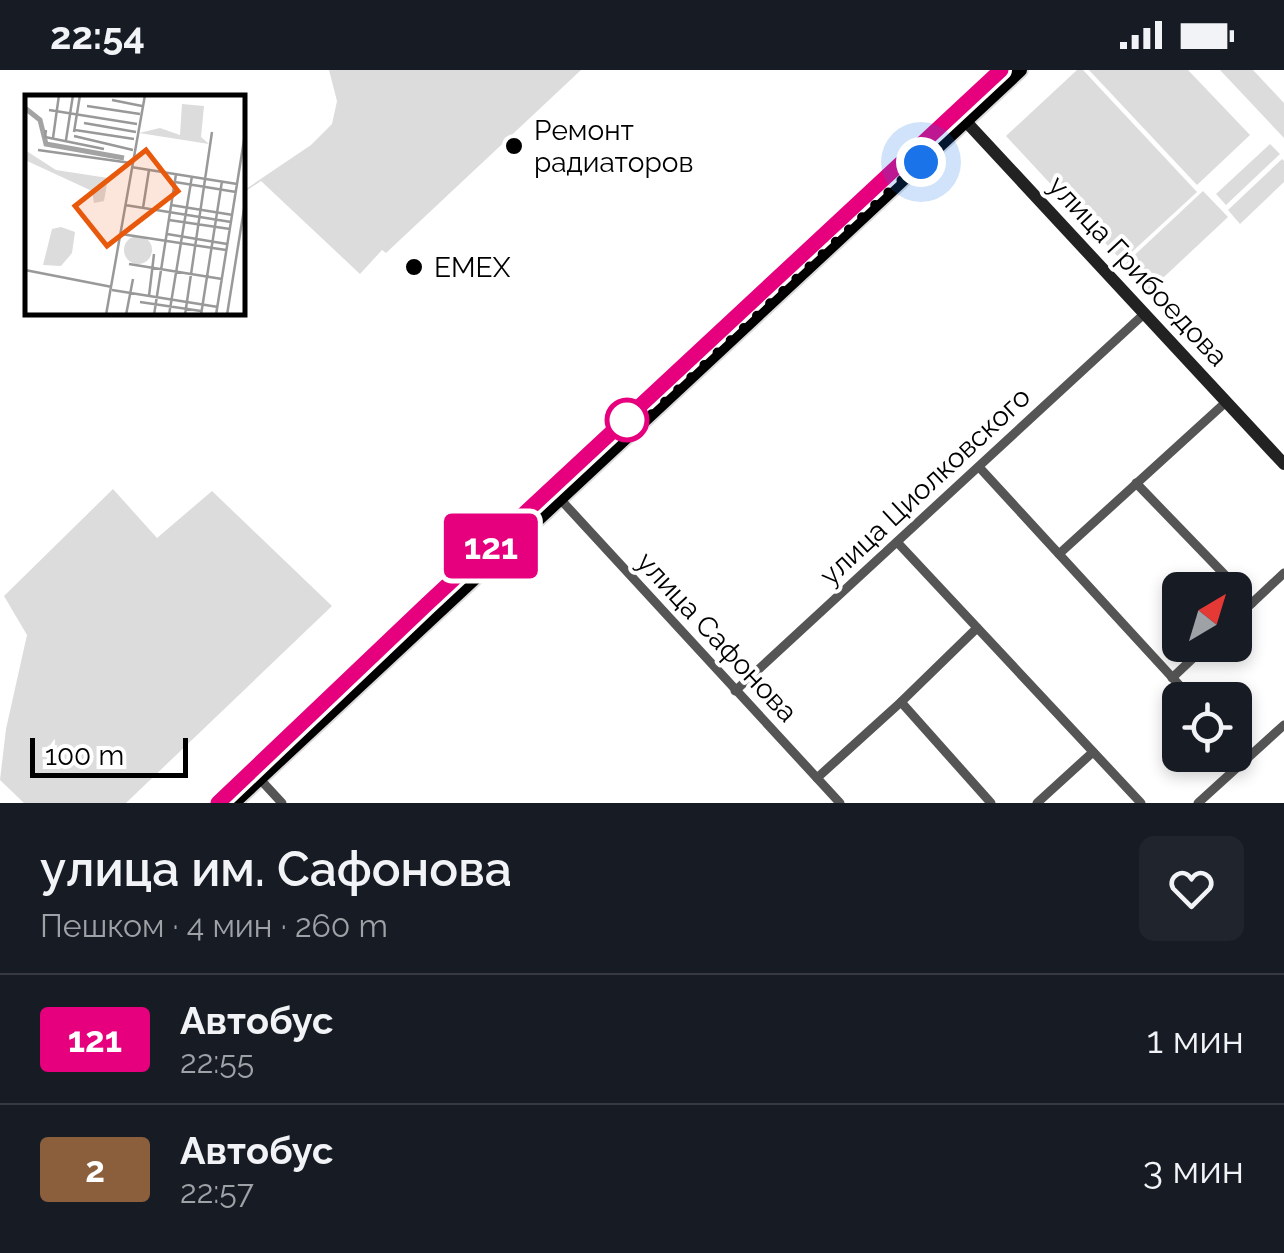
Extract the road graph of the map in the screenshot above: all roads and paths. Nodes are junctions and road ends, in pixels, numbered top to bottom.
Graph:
1 (1000, 70) edge
2 (1020, 70) edge
3 (961, 116) junction
4 (1144, 314) junction
5 (1226, 402) junction
6 (1284, 464) edge
7 (979, 466) junction
8 (1136, 483) junction
9 (561, 500) junction
10 (897, 542) junction
11 (1059, 554) junction
12 (1222, 572) edge
13 (1284, 573) edge
14 (1252, 603) edge
15 (977, 628) junction
16 (1189, 662) edge
17 (1172, 678) junction
18 (1176, 682) edge
19 (736, 691) junction
20 (901, 702) junction
21 (1284, 725) edge
22 (1093, 752) junction
23 (1252, 754) edge
24 (1232, 772) edge
25 (256, 776) junction
26 (817, 778) junction
27 (218, 803) edge
28 (234, 803) edge
29 (282, 803) edge
30 (840, 803) edge
31 (991, 803) edge
32 (1037, 803) edge
33 (1141, 803) edge
34 (1198, 803) edge

1 - 3 main road
2 - 3 main road
3 - 4 street, улица Грибоедова
3 - 9 main road
3 - 25 main road
4 - 5 street, улица Грибоедова
4 - 7 street, улица Циолковского
5 - 6 street, улица Грибоедова
5 - 8 street
7 - 10 street, улица Циолковского
7 - 11 street
8 - 11 street
8 - 12 street
9 - 19 street, улица Сафонова
9 - 25 main road
10 - 15 street
10 - 19 street, улица Циолковского
11 - 17 street
13 - 14 street
15 - 20 street
15 - 22 street
16 - 17 street
17 - 18 street
19 - 26 street, улица Сафонова
20 - 26 street
20 - 31 street
21 - 23 street
22 - 32 street
22 - 33 street
24 - 34 street
25 - 27 main road
25 - 28 main road
25 - 29 street
26 - 30 street, улица Сафонова

